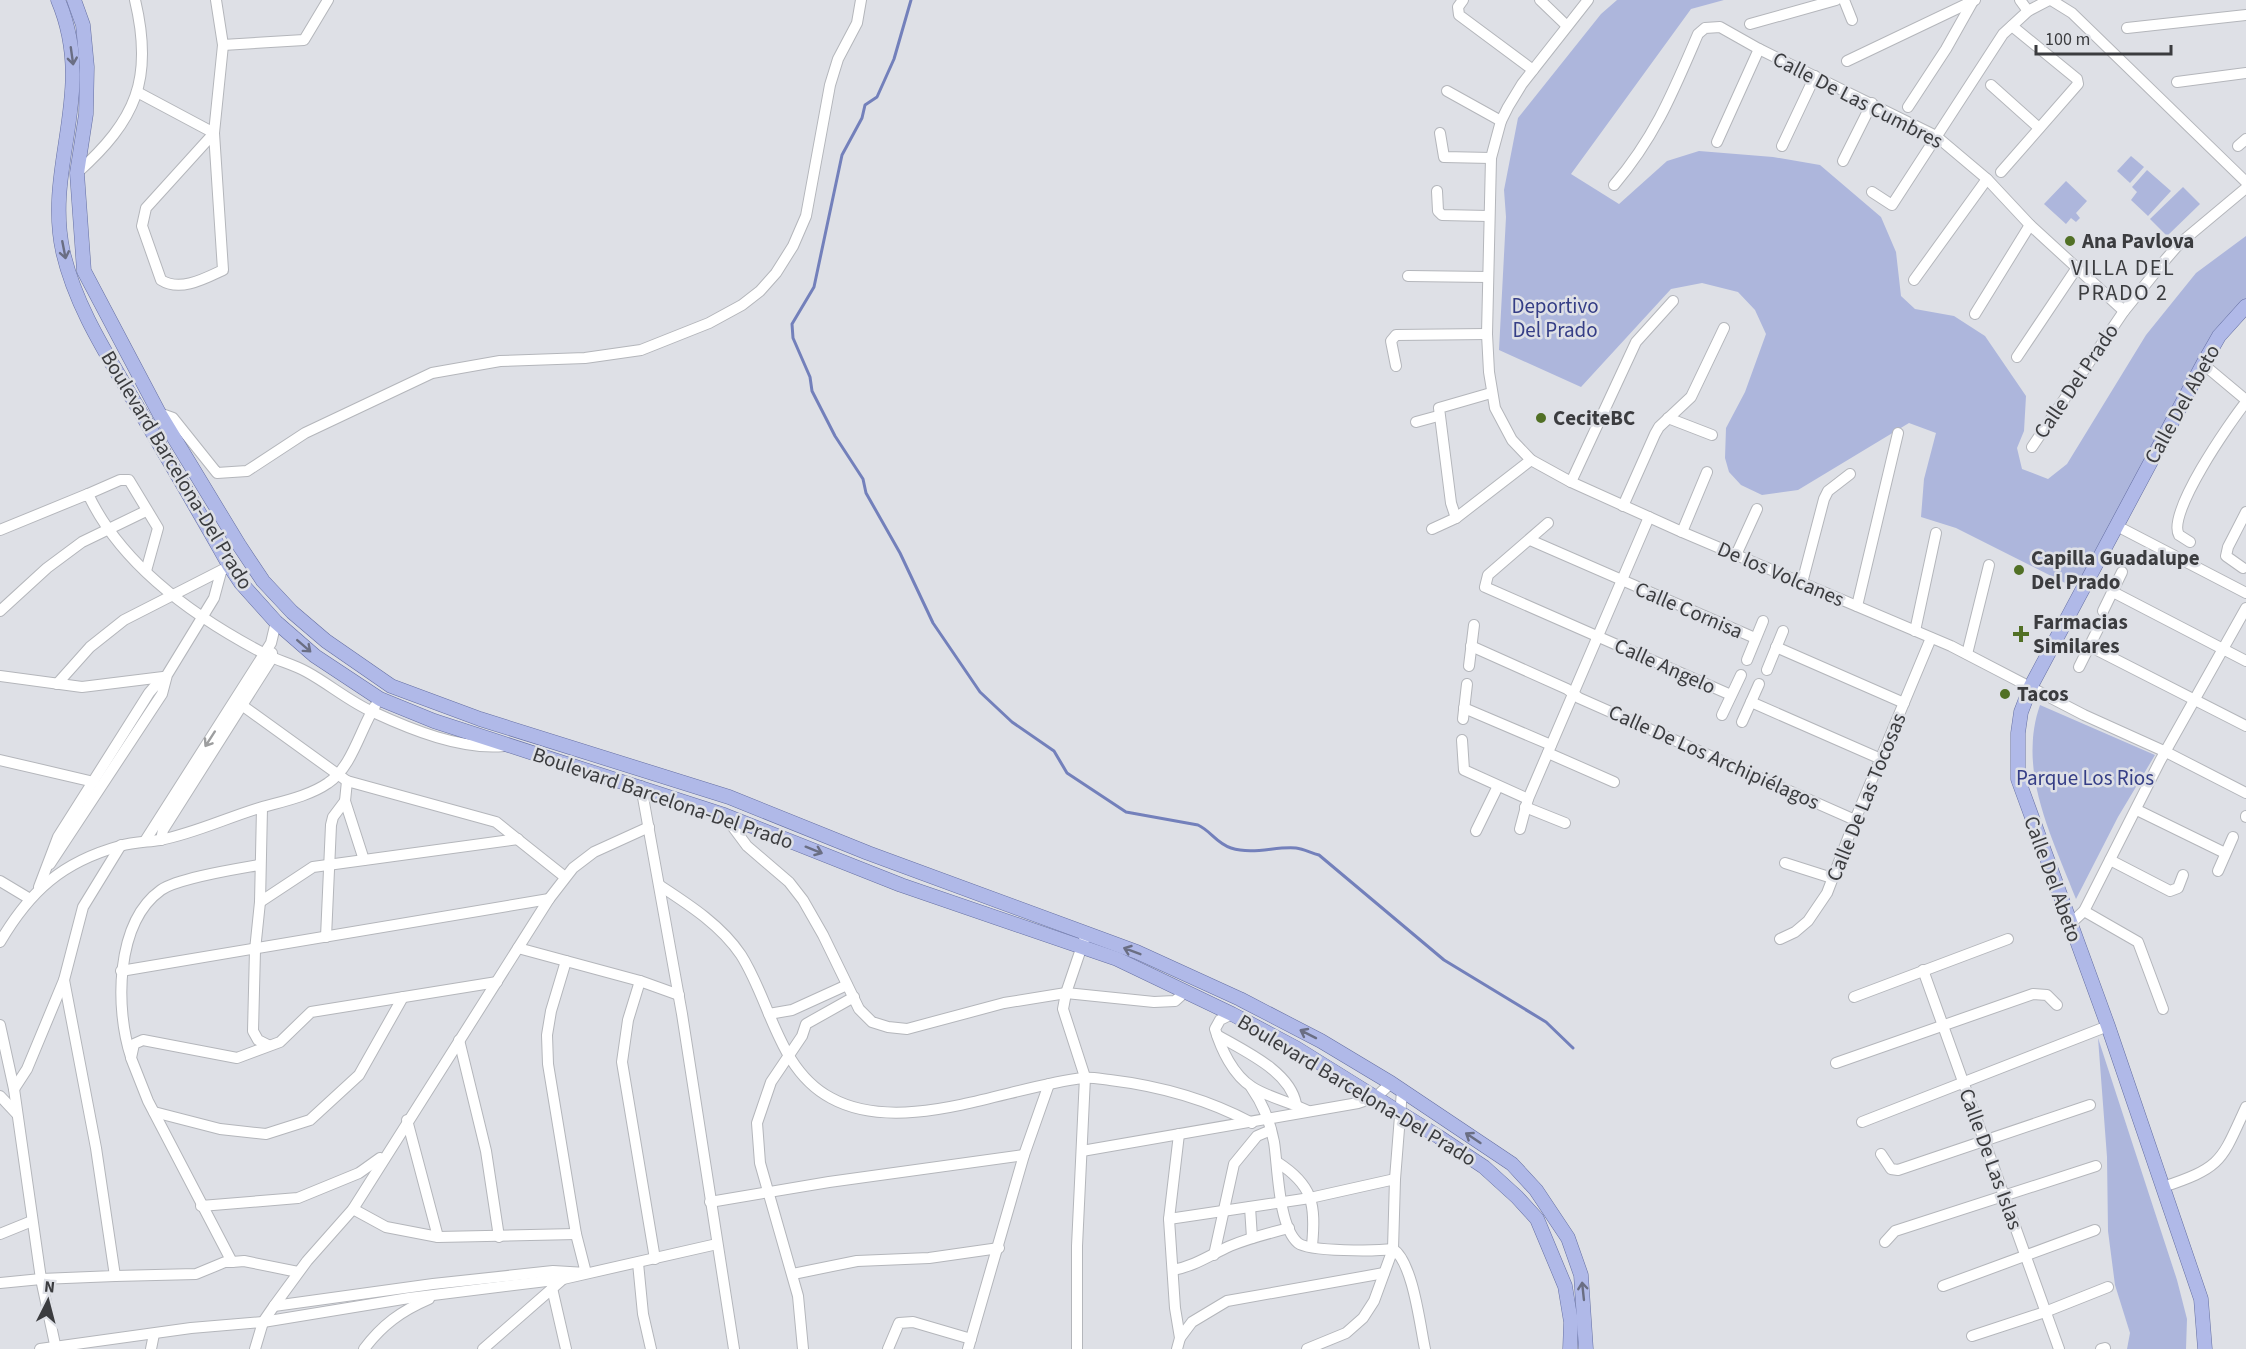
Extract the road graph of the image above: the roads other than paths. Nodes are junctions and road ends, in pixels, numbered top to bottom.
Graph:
1 (58, 0) edge
2 (74, 0) edge
3 (135, 0) edge
4 (216, 0) edge
5 (328, 0) edge
6 (861, 0) edge
7 (1463, 0) edge
8 (1540, 0) edge
9 (1588, 0) edge
10 (1836, 0) edge
11 (1844, 0) edge
12 (2020, 0) edge
13 (2050, 0) edge
14 (1974, 1) edge
15 (2028, 11) junction
16 (2246, 15) edge
17 (1852, 20) dead end
18 (1750, 24) dead end
19 (1567, 26) junction
20 (2012, 26) junction
21 (2127, 28) dead end
22 (223, 45) junction
23 (1759, 49) junction
24 (1847, 61) dead end
25 (1533, 70) junction
26 (2246, 74) edge
27 (1815, 76) junction
28 (2177, 82) dead end
29 (1991, 85) dead end
30 (1447, 91) dead end
31 (139, 93) junction
32 (1872, 103) junction
33 (1908, 107) dead end
34 (1501, 121) junction
35 (2039, 128) junction
36 (214, 133) junction
37 (1440, 133) dead end
38 (1936, 136) junction
39 (1717, 142) dead end
40 (1782, 146) dead end
41 (1491, 158) junction
42 (1843, 161) dead end
43 (2001, 172) dead end
44 (77, 173) junction
45 (1987, 179) junction
46 (2246, 182) edge
47 (1614, 185) dead end
48 (2246, 188) edge
49 (1437, 191) dead end
50 (1872, 192) dead end
51 (1488, 216) junction
52 (2030, 225) junction
53 (2076, 269) junction
54 (1408, 276) dead end
55 (1488, 277) junction
56 (1914, 280) dead end
57 (1673, 301) dead end
58 (2246, 306) edge
59 (2124, 311) junction
60 (1975, 314) dead end
61 (1724, 328) dead end
62 (1486, 334) junction
63 (2016, 357) dead end
64 (2202, 364) junction
65 (1396, 366) dead end
66 (1491, 393) junction
67 (2246, 401) edge
68 (1439, 412) junction
69 (159, 413) junction
70 (1668, 418) junction
71 (1416, 422) dead end
72 (1898, 433) dead end
73 (1712, 435) dead end
74 (2032, 447) dead end
75 (1531, 460) junction
76 (1707, 472) dead end
77 (1850, 474) dead end
78 (1571, 482) junction
79 (88, 494) junction
80 (209, 496) junction
81 (196, 505) junction
82 (1623, 506) junction
83 (1758, 509) dead end
84 (146, 511) junction
85 (2246, 512) edge
86 (1649, 517) junction
87 (1456, 518) junction
88 (1548, 523) dead end
89 (2117, 526) junction
90 (1432, 528) dead end
91 (0, 530) edge
92 (107, 531) junction
93 (1682, 532) junction
94 (1936, 533) dead end
95 (1530, 540) junction
96 (2190, 542) dead end
97 (1736, 555) junction
98 (1989, 565) dead end
99 (225, 568) junction
100 (2242, 568) dead end
101 (146, 571) junction
102 (2122, 572) dead end
103 (1622, 581) junction
104 (1802, 583) junction
105 (2113, 592) junction
106 (2246, 593) edge
107 (172, 596) junction
108 (1857, 606) junction
109 (2246, 608) edge
110 (0, 611) edge
111 (2103, 611) dead end
112 (202, 617) junction
113 (276, 621) junction
114 (1763, 621) dead end
115 (1474, 625) dead end
116 (2098, 629) dead end
117 (1783, 630) dead end
118 (1914, 631) junction
119 (1598, 636) junction
120 (1755, 638) junction
121 (1931, 638) junction
122 (1472, 646) junction
123 (2089, 646) junction
124 (1776, 647) junction
125 (2224, 649) junction
126 (1967, 654) junction
127 (268, 656) junction
128 (1747, 660) dead end
129 (2246, 661) edge
130 (1469, 666) dead end
131 (2079, 667) dead end
132 (1767, 670) dead end
133 (1741, 675) dead end
134 (0, 676) edge
135 (164, 677) junction
136 (57, 684) junction
137 (1467, 684) dead end
138 (1759, 684) dead end
139 (2031, 686) junction
140 (1573, 694) junction
141 (1731, 695) junction
142 (380, 699) junction
143 (1750, 702) junction
144 (2194, 702) junction
145 (1904, 703) junction
146 (243, 706) junction
147 (371, 712) junction
148 (1722, 715) dead end
149 (1742, 722) dead end
150 (2246, 726) edge
151 (1462, 741) dead end
152 (508, 745) junction
153 (1550, 749) junction
154 (2166, 752) junction
155 (1881, 759) junction
156 (1, 766) edge
157 (343, 777) junction
158 (94, 782) junction
159 (1614, 782) dead end
160 (641, 786) junction
161 (1498, 786) junction
162 (2246, 793) edge
163 (345, 801) junction
164 (1527, 803) junction
165 (262, 807) junction
166 (2137, 810) junction
167 (724, 815) junction
168 (1855, 820) junction
169 (1564, 823) dead end
170 (649, 826) junction
171 (757, 827) junction
172 (1520, 829) dead end
173 (1476, 831) dead end
174 (2233, 837) dead end
175 (518, 839) junction
176 (161, 840) junction
177 (145, 841) junction
178 (121, 845) junction
179 (747, 846) junction
180 (2225, 853) junction
181 (364, 860) junction
182 (2110, 860) junction
183 (1785, 863) dead end
184 (50, 864) junction
185 (259, 864) junction
186 (329, 865) junction
187 (2218, 871) dead end
188 (2183, 875) dead end
189 (566, 877) junction
190 (1832, 878) junction
191 (0, 881) edge
192 (659, 885) junction
193 (34, 895) junction
194 (549, 899) junction
195 (260, 902) junction
196 (2084, 911) junction
197 (2070, 924) junction
198 (4, 925) edge
199 (1087, 933) junction
200 (326, 936) junction
201 (1780, 939) dead end
202 (2008, 939) dead end
203 (0, 942) edge
204 (1081, 947) junction
205 (518, 948) junction
206 (255, 950) junction
207 (566, 961) junction
208 (1923, 970) junction
209 (121, 971) junction
210 (64, 980) junction
211 (640, 981) junction
212 (496, 982) junction
213 (848, 985) junction
214 (1186, 992) junction
215 (1066, 993) junction
216 (679, 995) junction
217 (403, 997) junction
218 (854, 997) junction
219 (1854, 997) dead end
220 (2057, 1005) dead end
221 (2163, 1009) dead end
222 (769, 1014) junction
223 (1232, 1014) junction
224 (0, 1025) edge
225 (1943, 1025) junction
226 (2108, 1026) junction
227 (1217, 1034) junction
228 (459, 1040) junction
229 (268, 1045) junction
230 (789, 1056) junction
231 (131, 1058) junction
232 (1836, 1064) dead end
233 (1085, 1077) junction
234 (1963, 1082) junction
235 (1049, 1084) junction
236 (1251, 1087) junction
237 (1397, 1087) junction
238 (14, 1089) junction
239 (0, 1096) edge
240 (1376, 1097) junction
241 (1296, 1104) junction
242 (2090, 1105) dead end
243 (2246, 1107) edge
244 (1308, 1111) junction
245 (154, 1112) junction
246 (1400, 1112) junction
247 (17, 1114) junction
248 (407, 1120) junction
249 (1862, 1122) dead end
250 (1252, 1123) junction
251 (1269, 1125) junction
252 (1179, 1134) junction
253 (1984, 1141) junction
254 (1082, 1151) junction
255 (386, 1154) junction
256 (1881, 1154) dead end
257 (1024, 1155) junction
258 (1277, 1162) junction
259 (2097, 1166) dead end
260 (1395, 1179) junction
261 (2163, 1187) junction
262 (770, 1192) junction
263 (2004, 1196) junction
264 (1310, 1198) junction
265 (710, 1202) junction
266 (1282, 1202) junction
267 (201, 1206) junction
268 (1250, 1207) junction
269 (353, 1209) junction
270 (1226, 1209) junction
271 (1169, 1219) junction
272 (32, 1221) junction
273 (1289, 1228) junction
274 (2095, 1230) dead end
275 (0, 1234) edge
276 (576, 1234) junction
277 (438, 1237) junction
278 (499, 1237) junction
279 (1252, 1238) junction
280 (1885, 1242) dead end
281 (717, 1244) junction
282 (1312, 1246) junction
283 (999, 1248) junction
284 (1393, 1249) junction
285 (1214, 1255) junction
286 (2025, 1255) junction
287 (655, 1259) junction
288 (232, 1262) junction
289 (638, 1263) junction
290 (1173, 1270) junction
291 (297, 1272) junction
292 (586, 1273) junction
293 (1384, 1273) junction
294 (793, 1274) junction
295 (115, 1276) junction
296 (41, 1279) junction
297 (563, 1279) junction
298 (0, 1283) edge
299 (1942, 1286) dead end
300 (2108, 1287) dead end
301 (552, 1288) junction
302 (442, 1293) junction
303 (274, 1306) junction
304 (2045, 1312) junction
305 (263, 1322) junction
306 (154, 1334) junction
307 (1972, 1336) dead end
308 (1180, 1338) junction
309 (970, 1344) edge
310 (56, 1348) edge
311 (40, 1349) edge
312 (151, 1349) edge
313 (255, 1349) edge
314 (364, 1349) edge
315 (483, 1349) edge
316 (566, 1349) edge
317 (651, 1349) edge
318 (734, 1349) edge
319 (803, 1349) edge
320 (888, 1349) edge
321 (1077, 1349) edge
322 (1177, 1349) edge
323 (1307, 1349) edge
324 (1425, 1349) edge
325 (1570, 1349) edge
326 (1586, 1349) edge
327 (2059, 1349) edge
328 (2205, 1349) edge

1 -> 81 main road, Boulevard Barcelona-Del Prado
2 - 44 main road, Boulevard Barcelona-Del Prado
3 - 31 street
4 - 22 street
5 - 22 street
6 - 69 street
7 - 25 street
8 - 19 street
9 - 19 street, De los Volcanes
10 - 18 street
11 - 17 street
12 - 15 street
13 - 15 street
13 - 46 street
14 - 24 street
14 - 33 street
15 - 20 street
16 - 21 street
19 - 25 street, De los Volcanes
20 - 35 street
20 - 38 street
22 - 36 street
23 - 27 street, Calle De Las Cumbres
23 - 39 street
23 - 47 street, Calle De Las Cumbres
25 - 34 street, De los Volcanes
26 - 28 street
27 - 32 street, Calle De Las Cumbres
27 - 40 street
29 - 35 street
30 - 34 street
31 - 36 street
31 - 44 street
32 - 38 street, Calle De Las Cumbres
32 - 42 street
34 - 41 street, De los Volcanes
35 - 43 street
36 - 36 street
37 - 41 street
38 - 45 street, Calle De Las Cumbres
38 - 50 street
41 - 51 street, De los Volcanes
44 - 69 main road, Boulevard Barcelona-Del Prado
45 - 52 street, Calle De Las Cumbres
45 - 56 street
48 - 59 street, Calle Del Prado
49 - 51 street
51 - 55 street, De los Volcanes
52 - 53 street, Calle De Las Cumbres
52 - 60 street
53 - 59 street, Calle De Las Cumbres
53 - 63 street
54 - 55 street
55 - 62 street, De los Volcanes
57 - 78 street
58 - 64 main road, Calle Del Abeto
59 - 74 street, Calle Del Prado
61 - 70 street
62 - 65 street
62 - 66 street, De los Volcanes
64 - 67 street
64 - 89 main road, Calle Del Abeto
66 - 68 street
66 - 75 street, De los Volcanes
67 - 96 street
68 - 71 street
68 - 87 street
69 - 80 main road, Boulevard Barcelona-Del Prado
70 - 73 street
70 - 82 street
72 - 108 street
75 - 78 street, De los Volcanes
75 - 87 street
76 - 93 street
77 - 104 street
78 - 82 street, De los Volcanes
79 - 84 street
79 - 91 street
79 - 92 street
80 - 81 main road
80 - 199 main road, Boulevard Barcelona-Del Prado
81 - 99 main road, Boulevard Barcelona-Del Prado
82 - 86 street, De los Volcanes
83 - 97 street
84 - 92 street
84 - 101 street
85 - 100 street
86 - 93 street, De los Volcanes
86 - 103 street
87 - 90 street
88 - 95 street
89 - 106 street
89 - 139 main road, Calle Del Abeto
92 - 101 street
92 - 110 street
93 - 97 street, De los Volcanes
94 - 118 street
95 - 103 street, Calle Cornisa
95 - 119 street, Calle Angelo
97 - 104 street, De los Volcanes
98 - 126 street
99 - 107 street
99 - 112 street
99 - 113 main road, Boulevard Barcelona-Del Prado
101 - 107 street
102 - 105 street
103 - 119 street
103 - 120 street, Calle Cornisa
104 - 108 street, De los Volcanes
105 - 111 street
105 - 125 street
107 - 112 street
107 - 136 street
108 - 118 street, De los Volcanes
109 - 125 street
112 - 127 street
112 - 135 street
113 - 127 street
113 -> 142 main road, Boulevard Barcelona-Del Prado
114 - 120 street
115 - 122 street
116 - 123 street
117 - 124 street
118 - 121 street, De los Volcanes
119 - 140 street
119 - 141 street, Calle Angelo
120 - 128 street
121 - 126 street, De los Volcanes
121 - 145 street, Calle De Las Tocosas
122 - 130 street
122 - 140 street, Calle De Los Archipiélagos
123 - 131 street
123 - 144 street
124 - 132 street
124 - 145 street
125 - 129 street
125 - 144 street
126 - 139 street, De los Volcanes
127 - 146 street
127 - 147 street
127 -> 177 street
133 - 141 street
134 - 136 street
135 - 136 street
135 - 158 street
135 - 184 street
137 - 153 street
138 - 143 street
139 - 154 street, De los Volcanes
139 - 197 main road, Calle Del Abeto
140 - 153 street
140 - 168 street, Calle De Los Archipiélagos
141 - 148 street
142 - 147 street
142 - 152 main road, Boulevard Barcelona-Del Prado
143 - 149 street
143 - 155 street
144 - 150 street
144 - 154 street
145 - 155 street, Calle De Las Tocosas
146 - 157 street
146 - 176 street
147 - 152 street
147 - 157 street
151 - 161 street
152 - 160 main road, Boulevard Barcelona-Del Prado
153 - 159 street
153 - 164 street
154 - 162 street, De los Volcanes
154 - 166 street
155 - 168 street, Calle De Las Tocosas
156 - 158 street
157 - 163 street
157 - 165 street
157 - 175 street
158 - 184 street
160 - 167 main road, Boulevard Barcelona-Del Prado
160 - 170 street
161 - 164 street
161 - 173 street
163 - 181 street
163 - 186 street
164 - 169 street
164 - 172 street
165 - 176 street
165 - 185 street
166 - 180 street
166 - 182 street
167 - 171 main road, Boulevard Barcelona-Del Prado
167 - 179 street
168 - 190 street, Calle De Las Tocosas
170 - 189 street
170 - 192 street
171 - 179 street
171 -> 204 main road, Boulevard Barcelona-Del Prado
174 - 180 street
175 - 181 street
175 - 189 street
176 - 177 street
177 - 178 street
178 - 193 street
178 - 210 street
179 - 213 street
180 - 187 street
181 - 186 street
182 - 188 street
182 - 196 street
183 - 190 street
184 - 193 street
185 - 195 street
185 - 209 street
186 - 195 street
186 - 200 street
189 - 194 street
190 - 201 street, Calle De Las Tocosas
191 - 193 street
192 - 216 street
192 - 222 street
193 - 198 street
194 - 200 street
194 - 205 street
195 - 206 street
196 - 197 street
196 - 221 street
197 - 226 main road, Calle Del Abeto
198 - 203 street
199 - 204 street
237 -> 199 main road, Boulevard Barcelona-Del Prado
200 - 206 street
202 - 208 street
204 - 214 main road, Boulevard Barcelona-Del Prado
204 - 215 street
205 - 207 street
205 - 212 street
206 - 209 street
206 - 229 street
207 - 211 street
207 - 276 street
208 - 219 street
208 - 225 street, Calle De Las Islas
209 - 231 street
210 - 238 street
210 - 295 street
211 - 216 street
211 - 287 street
212 - 217 street
212 - 228 street
213 - 218 street
213 - 222 street
214 - 215 street
214 - 223 main road, Boulevard Barcelona-Del Prado
215 - 218 street
215 - 233 street
216 - 265 street
217 - 229 street
217 - 245 street
218 - 230 street
220 - 225 street
222 - 230 street
223 - 227 street
223 - 240 main road, Boulevard Barcelona-Del Prado
224 - 238 street
225 - 232 street
225 - 234 street, Calle De Las Islas
226 - 234 street
226 - 261 main road, Calle Del Abeto
227 - 236 street
227 - 241 street
228 - 248 street
228 - 278 street
229 - 231 street
230 - 235 street
230 - 262 street
231 - 245 street
233 - 235 street
233 - 250 street
233 - 254 street
234 - 249 street
234 - 253 street, Calle De Las Islas
235 - 257 street
236 - 241 street
236 - 251 street
237 - 240 street
237 - 246 street
326 -> 237 main road, Boulevard Barcelona-Del Prado
238 - 247 street
239 - 247 street
240 - 244 street
240 - 246 main road, Boulevard Barcelona-Del Prado
241 - 244 street
242 - 253 street
243 - 261 street
244 - 251 street
245 - 267 street
246 - 260 street
246 - 325 main road, Boulevard Barcelona-Del Prado
247 - 272 street
248 - 255 street
248 - 277 street
250 - 251 street
250 - 252 street
251 - 258 street
251 - 270 street
252 - 254 street
252 - 271 street
253 - 256 street
253 - 263 street, Calle De Las Islas
254 - 321 street
255 - 267 street
255 - 269 street
257 - 262 street
257 - 283 street
258 - 264 street
258 - 266 street
259 - 263 street
260 - 264 street
260 - 284 street
261 - 328 main road, Calle Del Abeto
262 - 265 street
262 - 294 street
263 - 280 street
263 - 286 street, Calle De Las Islas
264 - 266 street
264 - 282 street
265 - 281 street
266 - 268 street
266 - 273 street
267 - 288 street
268 - 270 street
268 - 279 street
269 - 277 street
269 - 291 street
270 - 271 street
270 - 285 street
271 - 290 street
272 - 275 street
272 - 296 street
273 - 279 street
273 - 282 street
274 - 286 street
276 - 278 street
276 - 292 street
277 - 278 street
279 - 285 street
281 - 287 street
281 - 318 street
282 - 284 street
283 - 294 street
283 - 309 street
284 - 293 street
284 - 324 street
285 - 290 street
286 - 299 street
286 - 304 street, Calle De Las Islas
287 - 289 street
288 - 291 street
288 - 295 street
289 - 292 street
289 - 317 street
290 - 308 street
291 - 303 street
292 - 297 street
292 - 303 street
293 - 308 street
293 - 323 street
294 - 319 street
295 - 296 street
296 - 298 street
296 - 310 street
297 - 301 street
297 - 302 street
300 - 304 street
301 - 315 street
301 - 316 street
302 - 305 street
302 - 314 street
303 - 305 street
304 - 307 street
304 - 327 street, Calle De Las Islas
305 - 306 street
305 - 313 street
306 - 310 street
306 - 312 street
308 - 322 street
309 - 320 street
310 - 311 street

